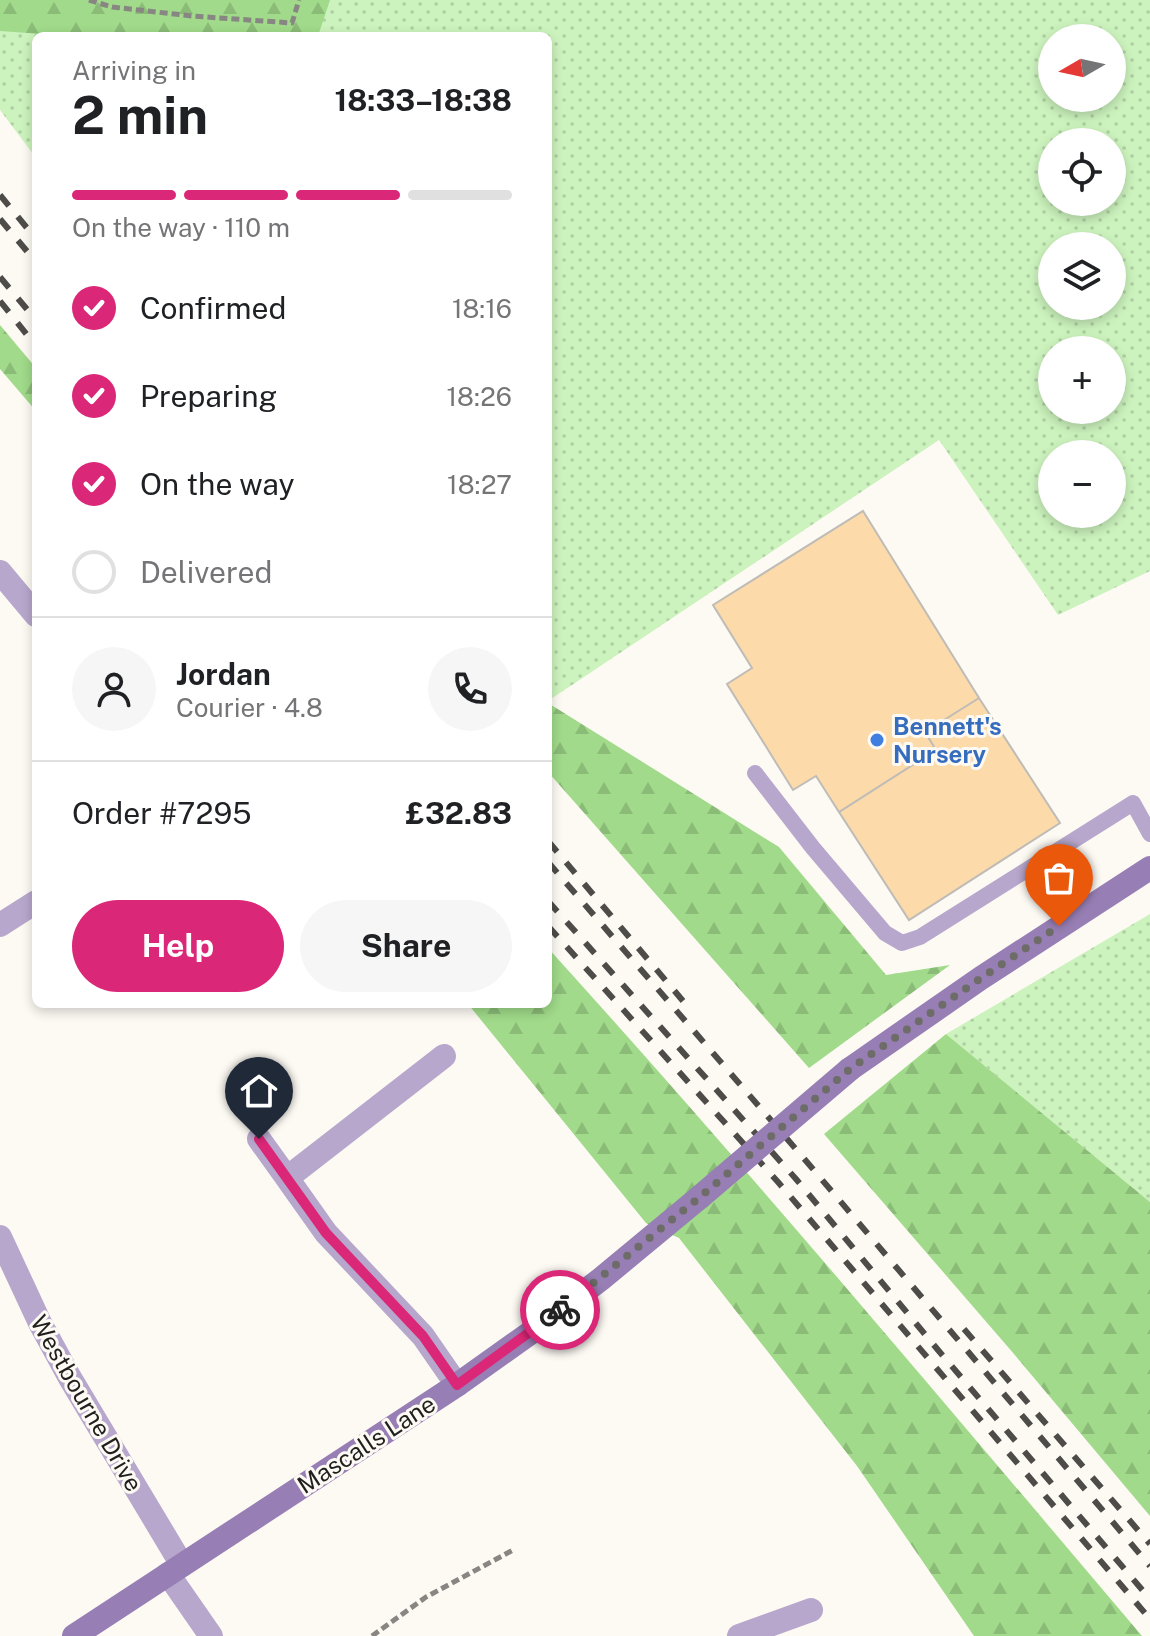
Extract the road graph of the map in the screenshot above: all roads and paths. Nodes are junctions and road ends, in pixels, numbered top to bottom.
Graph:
1 (89, 0) edge
2 (299, 0) edge
3 (0, 572) edge
4 (32, 610) edge
5 (755, 773) dead end
6 (1150, 834) edge
7 (1150, 868) edge
8 (32, 905) edge
9 (0, 925) edge
10 (444, 1056) dead end
11 (259, 1139) dead end
12 (287, 1178) junction
13 (0, 1237) edge
14 (457, 1385) junction
15 (515, 1549) dead end
16 (175, 1569) junction
17 (811, 1610) dead end
18 (74, 1636) edge
19 (211, 1636) edge
20 (372, 1636) edge
21 (739, 1636) edge

1 - 2 path
3 - 4 street
5 - 6 lane
7 - 14 street, Mascalls Lane, bridge
8 - 9 street
10 - 12 street
11 - 12 street
12 - 14 street
13 - 16 street, Westbourne Drive
14 - 16 street, Mascalls Lane
15 - 20 path
16 - 18 street, Mascalls Lane
16 - 19 street, Westbourne Drive
17 - 21 street

